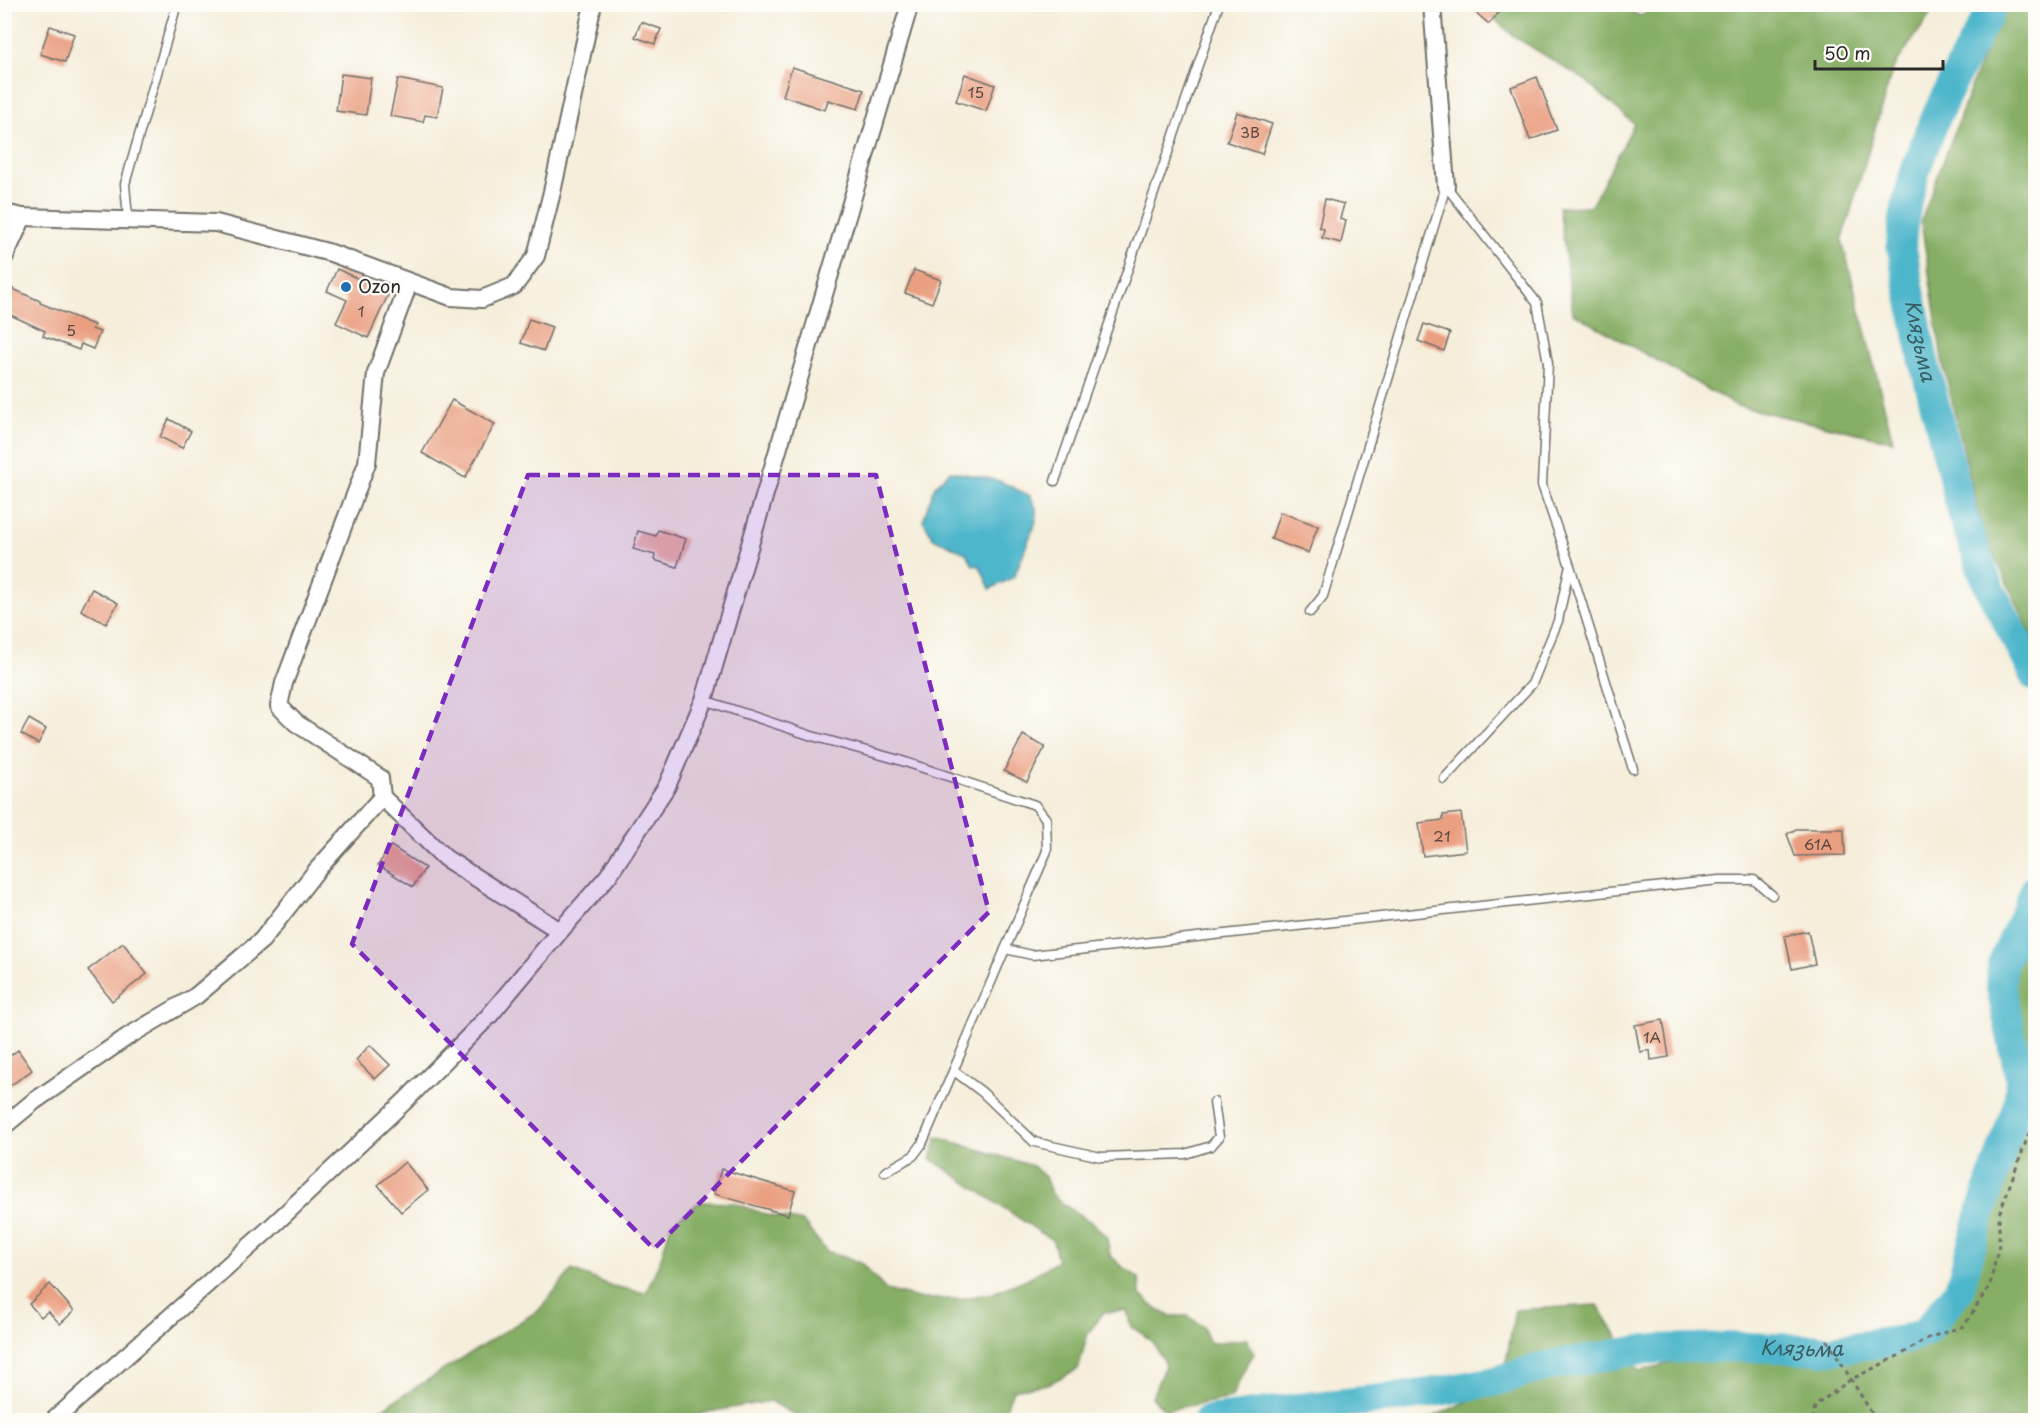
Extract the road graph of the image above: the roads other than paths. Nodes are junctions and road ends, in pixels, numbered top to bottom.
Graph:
1 (177, 4) edge
2 (592, 4) edge
3 (910, 4) edge
4 (1219, 4) edge
5 (1432, 4) edge
6 (1446, 186) junction
7 (4, 213) edge
8 (23, 217) junction
9 (128, 219) junction
10 (4, 258) edge
11 (409, 283) junction
12 (1055, 482) dead end
13 (1570, 566) junction
14 (1310, 612) dead end
15 (704, 700) junction
16 (1633, 769) dead end
17 (1444, 779) dead end
18 (382, 797) junction
19 (1772, 895) dead end
20 (560, 931) junction
21 (1005, 950) junction
22 (954, 1071) junction
23 (1214, 1102) dead end
24 (4, 1126) edge
25 (885, 1172) dead end
26 (54, 1420) edge

1 - 9 lane
2 - 11 street
3 - 15 street
4 - 12 lane
5 - 6 street
6 - 13 lane
6 - 14 lane
7 - 8 street
8 - 9 street
8 - 10 street
9 - 11 street
11 - 18 street
13 - 16 lane
13 - 17 lane
15 - 20 street
15 - 21 lane
18 - 20 street
18 - 24 street
19 - 21 lane
20 - 26 street
21 - 22 lane
22 - 23 lane
22 - 25 lane

